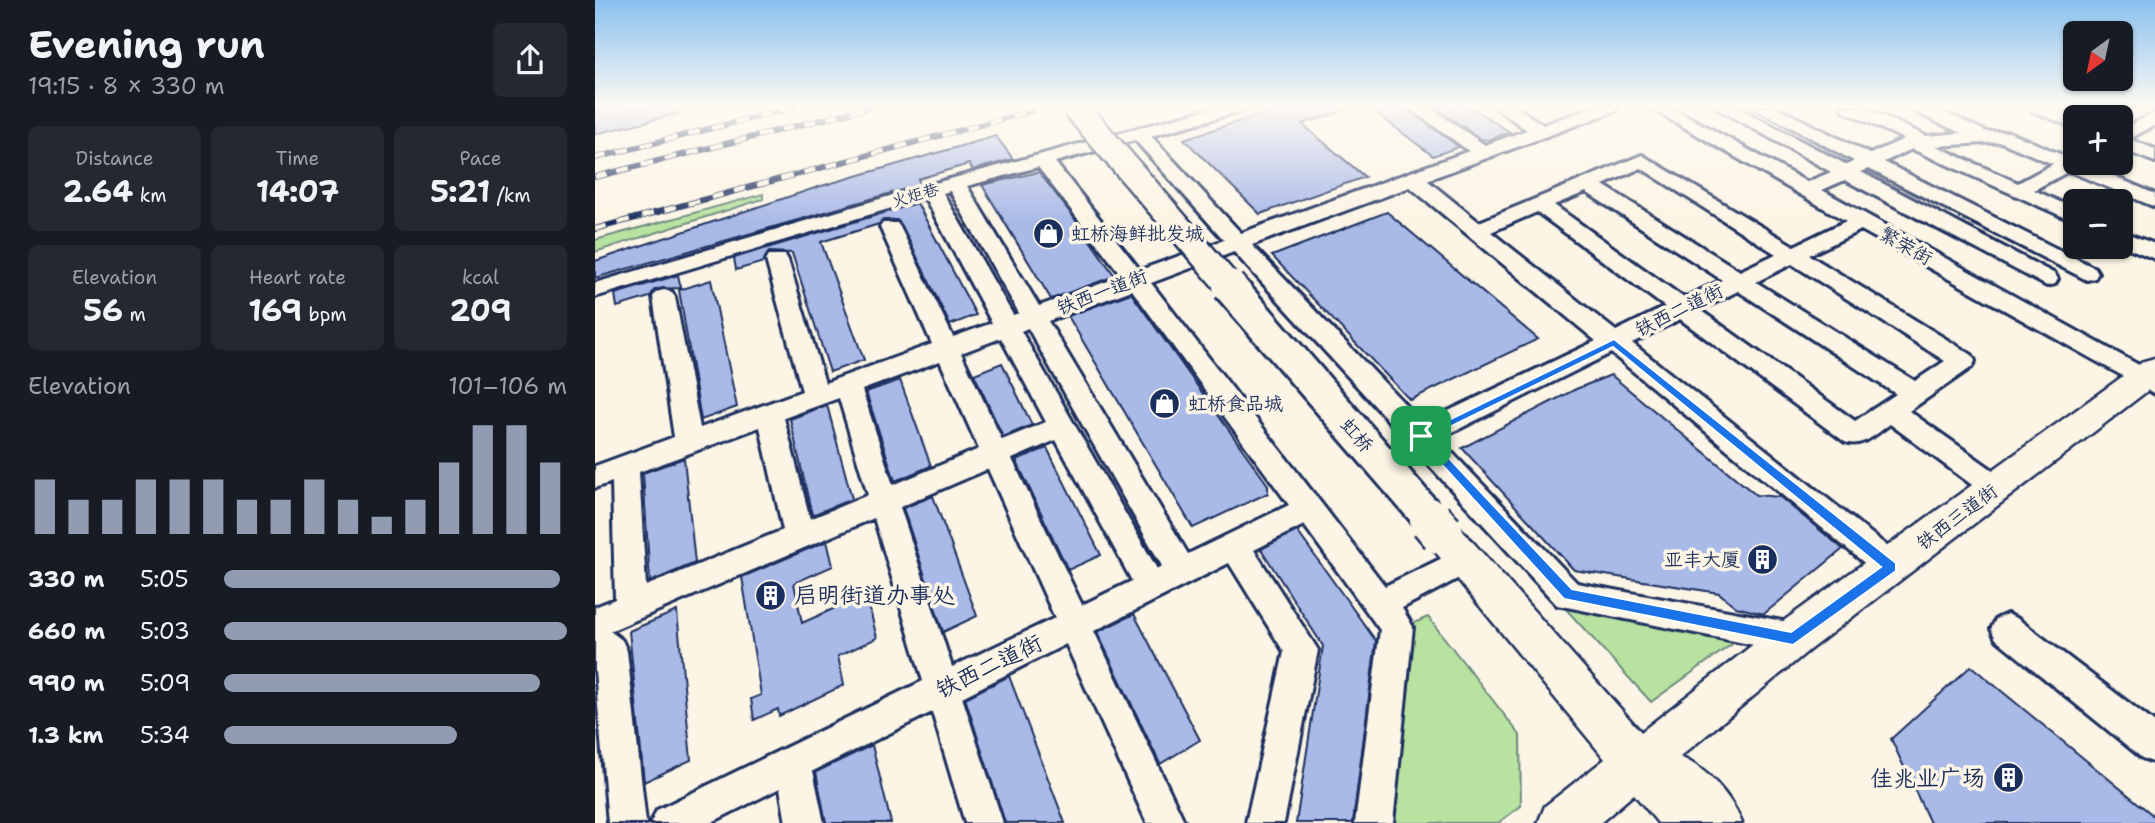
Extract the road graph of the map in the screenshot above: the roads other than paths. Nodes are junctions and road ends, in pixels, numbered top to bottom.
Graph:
1 (1099, 145) edge
2 (1108, 145) edge
3 (1150, 145) edge
4 (1473, 145) edge
5 (1505, 145) edge
6 (1726, 145) edge
7 (1796, 145) edge
8 (1837, 145) edge
9 (1906, 145) edge
10 (1925, 145) edge
11 (2030, 145) edge
12 (2133, 147) edge
13 (1484, 153) junction
14 (2155, 156) edge
15 (2063, 158) edge
16 (1044, 161) junction
17 (1870, 162) junction
18 (2063, 167) edge
19 (1846, 172) junction
20 (2100, 175) edge
21 (1413, 179) junction
22 (956, 184) junction
23 (1588, 184) junction
24 (931, 190) junction
25 (1806, 190) junction
26 (2018, 191) junction
27 (2155, 201) edge
28 (1539, 204) junction
29 (2063, 211) edge
30 (1862, 221) junction
31 (890, 227) dead end
32 (1476, 230) junction
33 (2133, 242) edge
34 (1239, 244) junction
35 (2155, 252) edge
36 (1793, 255) junction
37 (777, 260) dead end
38 (2087, 273) dead end
39 (1136, 279) junction
40 (2047, 279) dead end
41 (1738, 282) junction
42 (595, 290) edge
43 (664, 297) dead end
44 (1681, 310) junction
45 (1036, 317) junction
46 (1009, 327) junction
47 (1614, 342) junction
48 (947, 349) junction
49 (2151, 377) edge
50 (848, 386) junction
51 (1915, 394) junction
52 (816, 397) junction
53 (1891, 411) junction
54 (770, 414) junction
55 (1063, 426) junction
56 (1421, 436) junction
57 (689, 443) junction
58 (996, 453) junction
59 (625, 467) junction
60 (595, 478) edge
61 (1997, 488) junction
62 (883, 499) junction
63 (1308, 509) junction
64 (799, 535) junction
65 (1235, 545) junction
66 (1453, 547) junction
67 (1891, 567) junction
68 (1182, 572) junction
69 (1151, 587) junction
70 (631, 607) junction
71 (1389, 615) junction
72 (595, 622) edge
73 (1075, 623) junction
74 (2007, 629) dead end
75 (595, 638) edge
76 (1793, 639) junction
77 (941, 690) junction
78 (2155, 745) edge
79 (1646, 756) junction
80 (793, 763) junction
81 (627, 823) edge
82 (670, 823) edge
83 (805, 823) edge
84 (984, 823) edge
85 (1166, 823) edge
86 (1265, 823) edge
87 (1374, 823) edge
88 (1563, 823) edge
89 (1689, 823) edge
90 (1718, 823) edge

1 - 16 street, 火炬巷
2 - 66 main road, 虹桥, bridge
3 - 34 street
4 - 13 street
5 - 13 street, 铁西一道街
6 - 25 street, 繁荣街
7 - 19 street
8 - 17 street
9 - 17 street
10 - 26 street
11 - 15 street
12 - 14 street
13 - 21 street, 铁西一道街
16 - 22 street, 火炬巷
16 - 39 street
17 - 19 street
17 - 38 street
18 - 26 street
19 - 25 street
19 - 40 street
20 - 27 street
21 - 32 street
21 - 34 street, 铁西一道街
22 - 24 street, 火炬巷
22 - 45 street
23 - 28 street
23 - 36 street
23 - 41 street
24 - 42 street, 火炬巷
24 - 46 street
25 - 30 street, 繁荣街
26 - 29 street
28 - 32 street
28 - 44 street
30 - 36 street, 铁西二道街
30 - 49 street, 繁荣街
31 - 48 street
32 - 47 street
33 - 35 street
34 - 39 street, 铁西一道街
34 - 56 street
36 - 41 street, 铁西二道街
36 - 51 street
37 - 52 street
39 - 45 street, 铁西一道街
39 - 63 street
41 - 44 street, 铁西二道街
41 - 51 street
43 - 57 street
44 - 47 street, 铁西二道街
44 - 53 street
45 - 46 street, 铁西一道街
45 - 68 street
46 - 48 street, 铁西一道街
46 - 55 street
47 - 56 street, 铁西二道街
47 - 67 street
48 - 50 street, 铁西一道街
48 - 58 street
49 - 61 main road, 铁西三道街
50 - 52 street, 铁西一道街
50 - 62 street
51 - 53 street
52 - 54 street, 铁西一道街
53 - 61 street
54 - 57 street, 铁西一道街
54 - 64 street
55 - 58 street
55 - 69 street
56 - 76 street
57 - 59 street, 铁西一道街
58 - 62 street
58 - 73 street
59 - 60 street, 铁西一道街
59 - 70 street
61 - 67 main road, 铁西三道街
62 - 64 street
62 - 77 street
63 - 65 street, 铁西二道街
63 - 71 street
64 - 70 street
65 - 68 street, 铁西二道街
65 - 86 street
66 - 71 street
66 - 79 main road, 虹桥
67 - 76 main road, 铁西三道街
68 - 69 street, 铁西二道街
69 - 73 street, 铁西二道街
70 - 72 street
71 - 87 street
73 - 77 street, 铁西二道街
73 - 85 street
74 - 78 street
75 - 81 street
76 - 79 main road, 铁西三道街
77 - 80 street, 铁西二道街
77 - 84 street
79 - 88 main road, 铁西三道街
79 - 89 main road
79 - 90 main road
80 - 82 street, 铁西二道街
80 - 83 street

